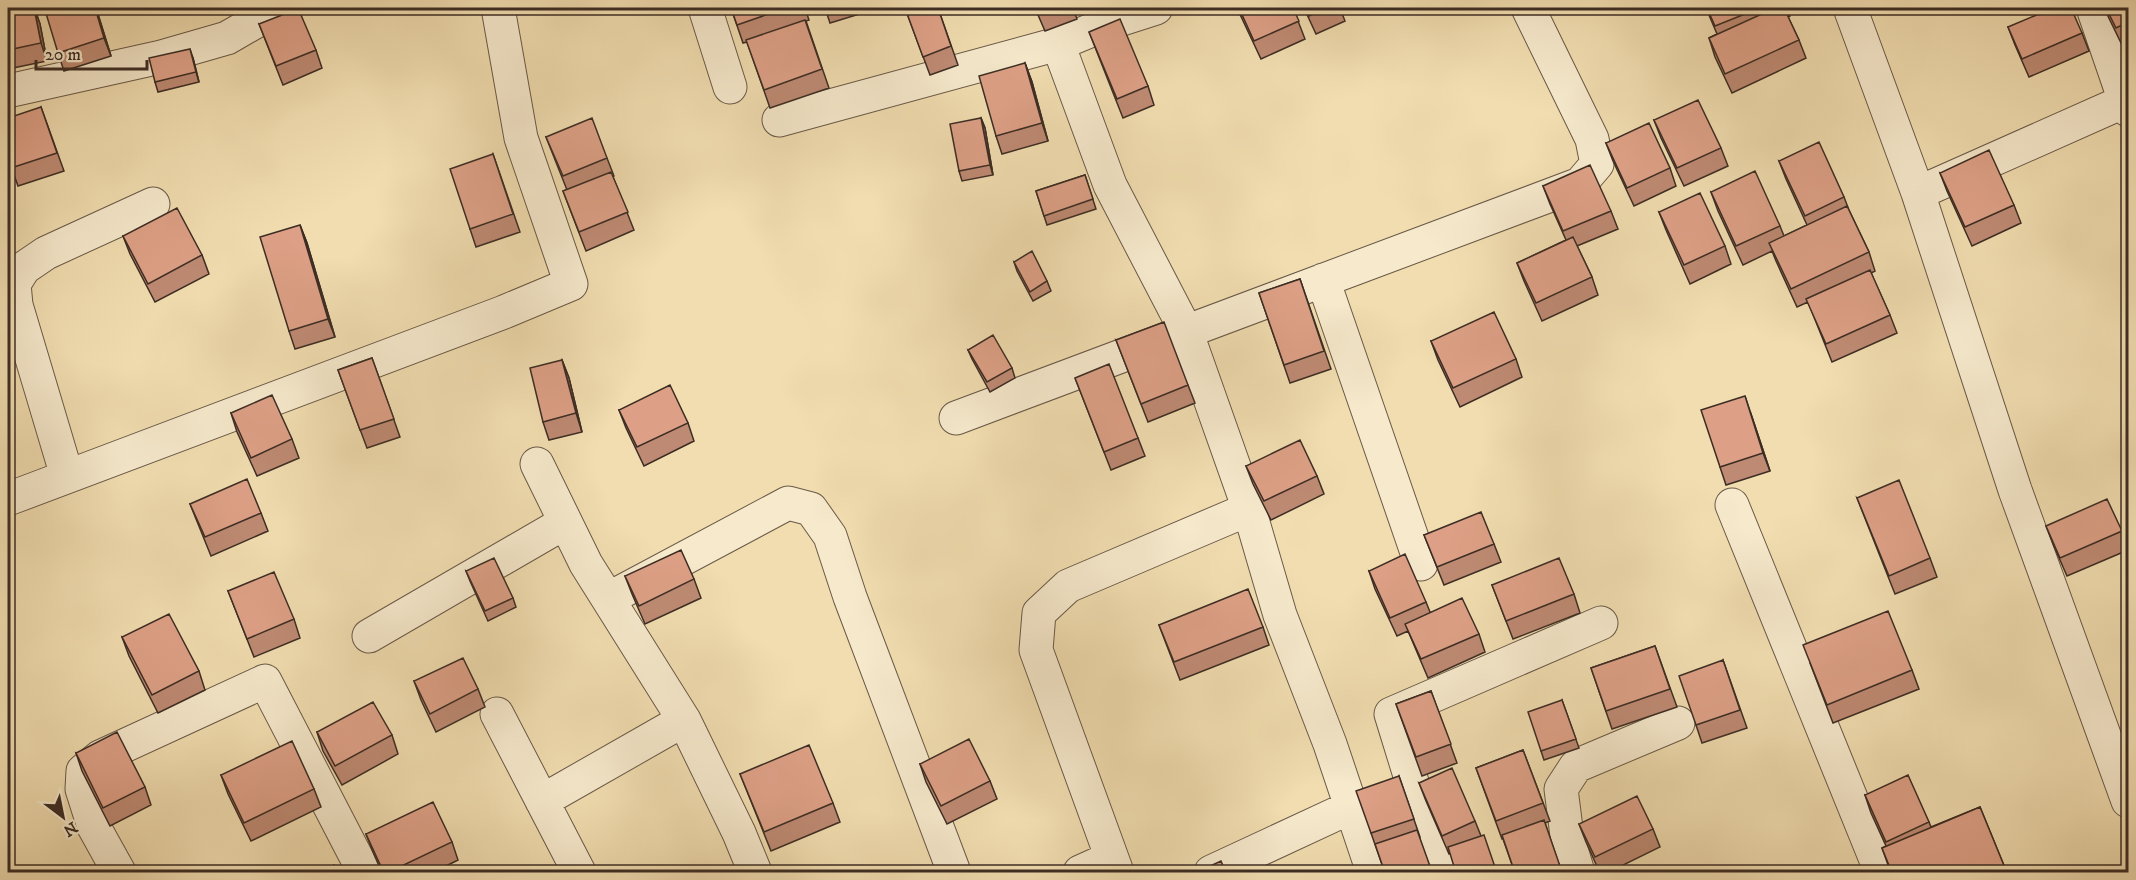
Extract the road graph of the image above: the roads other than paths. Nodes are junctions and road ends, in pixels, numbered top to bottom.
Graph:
1 (279, 8) edge
2 (498, 8) edge
3 (705, 8) edge
4 (1156, 8) edge
5 (1528, 8) edge
6 (1850, 8) edge
7 (2093, 8) edge
8 (1058, 44) junction
9 (730, 87) dead end
10 (8, 91) edge
11 (2127, 106) edge
12 (779, 120) dead end
13 (1918, 194) junction
14 (153, 204) dead end
15 (1323, 280) junction
16 (1186, 331) junction
17 (956, 418) dead end
18 (537, 464) dead end
19 (67, 476) junction
20 (8, 499) edge
21 (1732, 505) dead end
22 (1249, 509) junction
23 (564, 523) junction
24 (1422, 564) dead end
25 (608, 599) junction
26 (1601, 623) dead end
27 (369, 636) dead end
28 (497, 714) dead end
29 (684, 720) junction
30 (1678, 723) dead end
31 (542, 801) junction
32 (2128, 801) edge
33 (1352, 807) junction
34 (1114, 865) edge
35 (119, 873) edge
36 (364, 873) edge
37 (579, 873) edge
38 (755, 873) edge
39 (954, 873) edge
40 (1080, 873) edge
41 (1211, 873) edge
42 (1373, 873) edge
43 (1444, 873) edge
44 (1578, 873) edge
45 (1881, 873) edge

1 - 10 street
2 - 19 street
3 - 9 street
4 - 8 street
5 - 15 street
6 - 13 street
7 - 11 street
8 - 12 street
8 - 16 street
11 - 13 street
13 - 32 street
14 - 19 street
15 - 16 street
15 - 24 street
16 - 17 street
16 - 22 street
18 - 23 street
19 - 20 street
21 - 45 street
22 - 33 street
22 - 34 street
23 - 25 street
23 - 27 street
25 - 29 street
25 - 39 street
26 - 43 street
28 - 31 street
29 - 31 street
29 - 38 street
30 - 44 street
31 - 37 street
33 - 41 street
33 - 42 street
34 - 40 street
35 - 36 street

